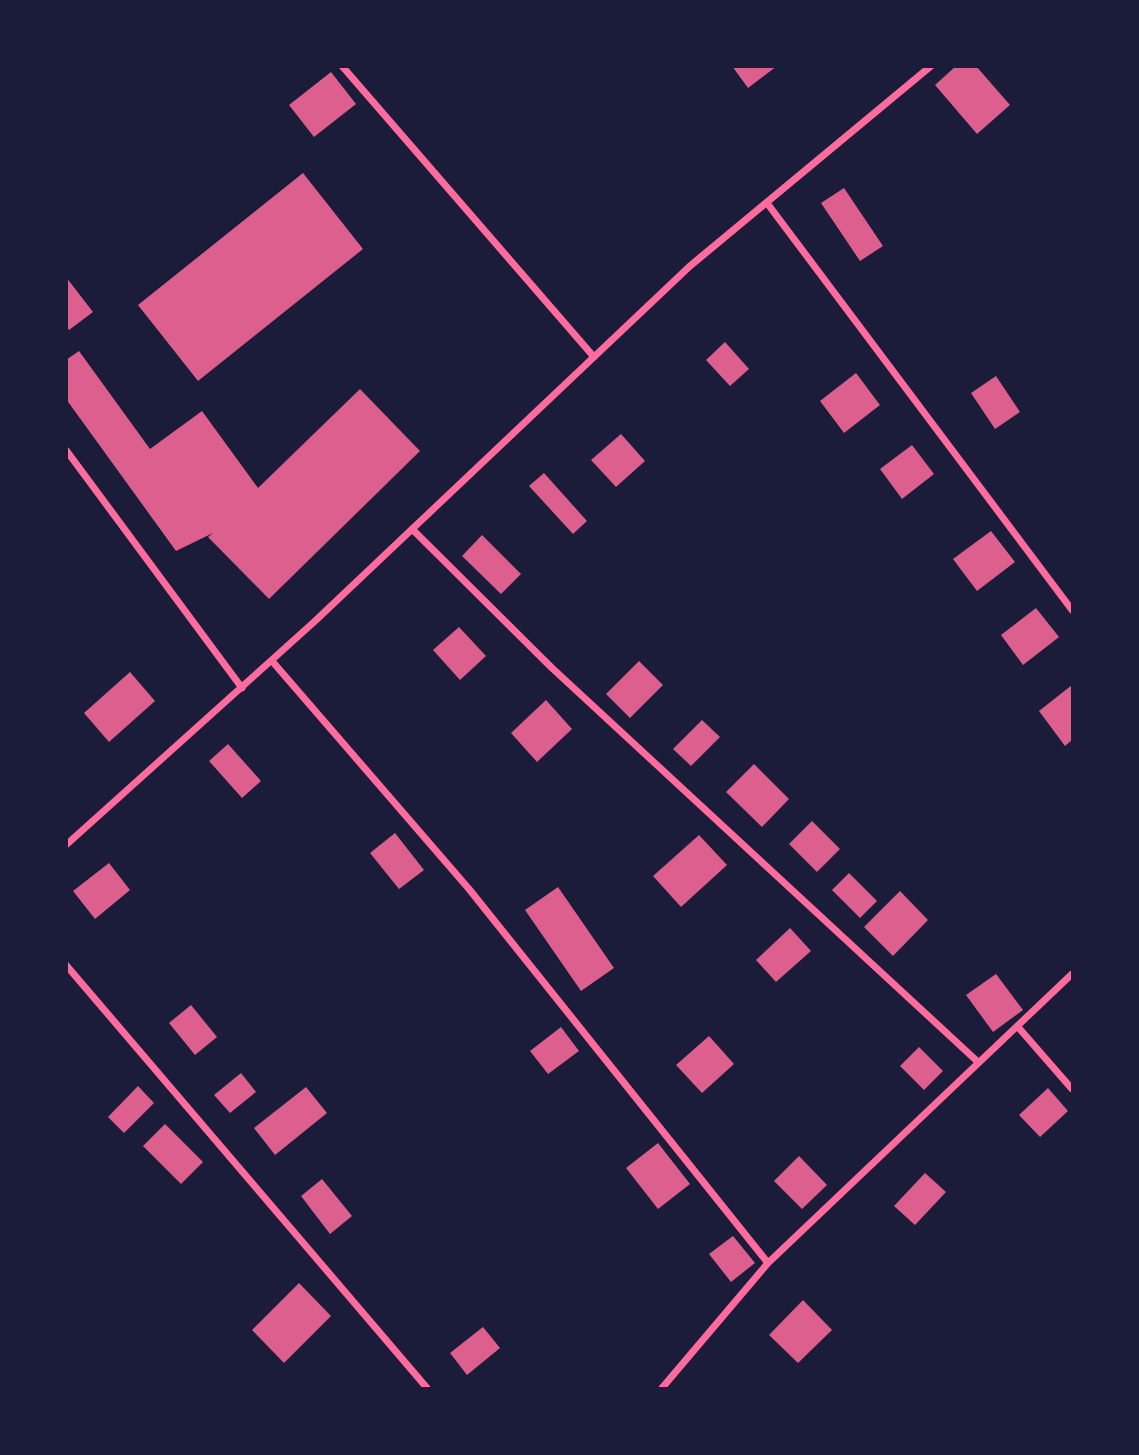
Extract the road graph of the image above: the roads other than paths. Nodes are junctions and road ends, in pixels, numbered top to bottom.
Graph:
1 (342, 66) edge
2 (931, 66) edge
3 (767, 203) junction
4 (594, 357) junction
5 (66, 450) edge
6 (412, 529) junction
7 (1073, 610) edge
8 (272, 660) junction
9 (242, 688) junction
10 (66, 845) edge
11 (66, 965) edge
12 (1073, 974) edge
13 (1018, 1027) junction
14 (978, 1062) junction
15 (1073, 1089) edge
16 (768, 1263) junction
17 (427, 1388) edge
18 (662, 1388) edge

1 - 4 street
2 - 3 street
3 - 4 street
3 - 7 street
4 - 6 street
5 - 9 street
6 - 8 street
6 - 14 street
8 - 9 street
8 - 16 street
9 - 10 street
11 - 17 street
12 - 13 street
13 - 14 street
13 - 15 street
14 - 16 street
16 - 18 street

